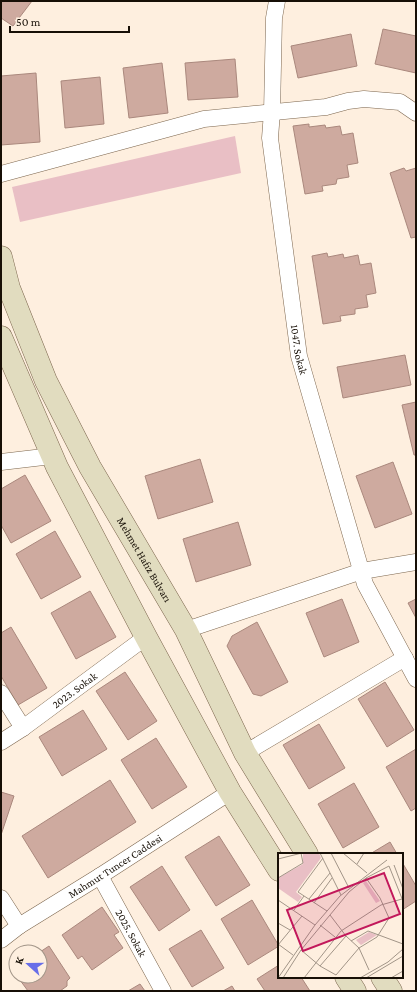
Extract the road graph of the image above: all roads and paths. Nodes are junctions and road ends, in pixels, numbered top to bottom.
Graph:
1 (277, 1) edge
2 (272, 112) junction
3 (416, 113) edge
4 (1, 174) edge
5 (1, 257) edge
6 (1, 337) edge
7 (7, 364) edge
8 (52, 456) junction
9 (1, 462) edge
10 (416, 562) edge
11 (362, 571) junction
12 (186, 630) junction
13 (146, 637) junction
14 (405, 658) junction
15 (416, 679) edge
16 (1, 693) edge
17 (23, 728) junction
18 (1, 742) edge
19 (245, 753) junction
20 (230, 792) junction
21 (306, 853) edge
22 (278, 868) edge
23 (100, 876) junction
24 (1, 898) edge
25 (19, 926) junction
26 (1, 940) edge
27 (347, 978) edge
28 (383, 978) edge
29 (164, 991) edge
30 (355, 991) edge
31 (391, 991) edge

1 - 2 street, 1047. Sokak
2 - 3 street
2 - 4 street
2 - 11 street, 1047. Sokak
5 - 12 main road, Mehmet Hafız Bulvarı
6 - 7 main road
7 - 8 main road
8 - 9 street
8 - 13 main road
10 - 11 street
11 - 12 street
11 - 14 street, 1047. Sokak
12 - 19 main road, Mehmet Hafız Bulvarı
13 - 17 street, 2023. Sokak
13 - 20 main road
14 - 15 street, 1047. Sokak
14 - 19 street
16 - 17 street
17 - 18 street, 2023. Sokak
19 - 21 main road, Mehmet Hafız Bulvarı
20 - 22 main road
20 - 23 street, Mahmut Tuncer Caddesi
23 - 25 street, Mahmut Tuncer Caddesi
23 - 29 street, 2025. Sokak
24 - 25 street
25 - 26 street, Mahmut Tuncer Caddesi
27 - 30 main road
28 - 31 main road

